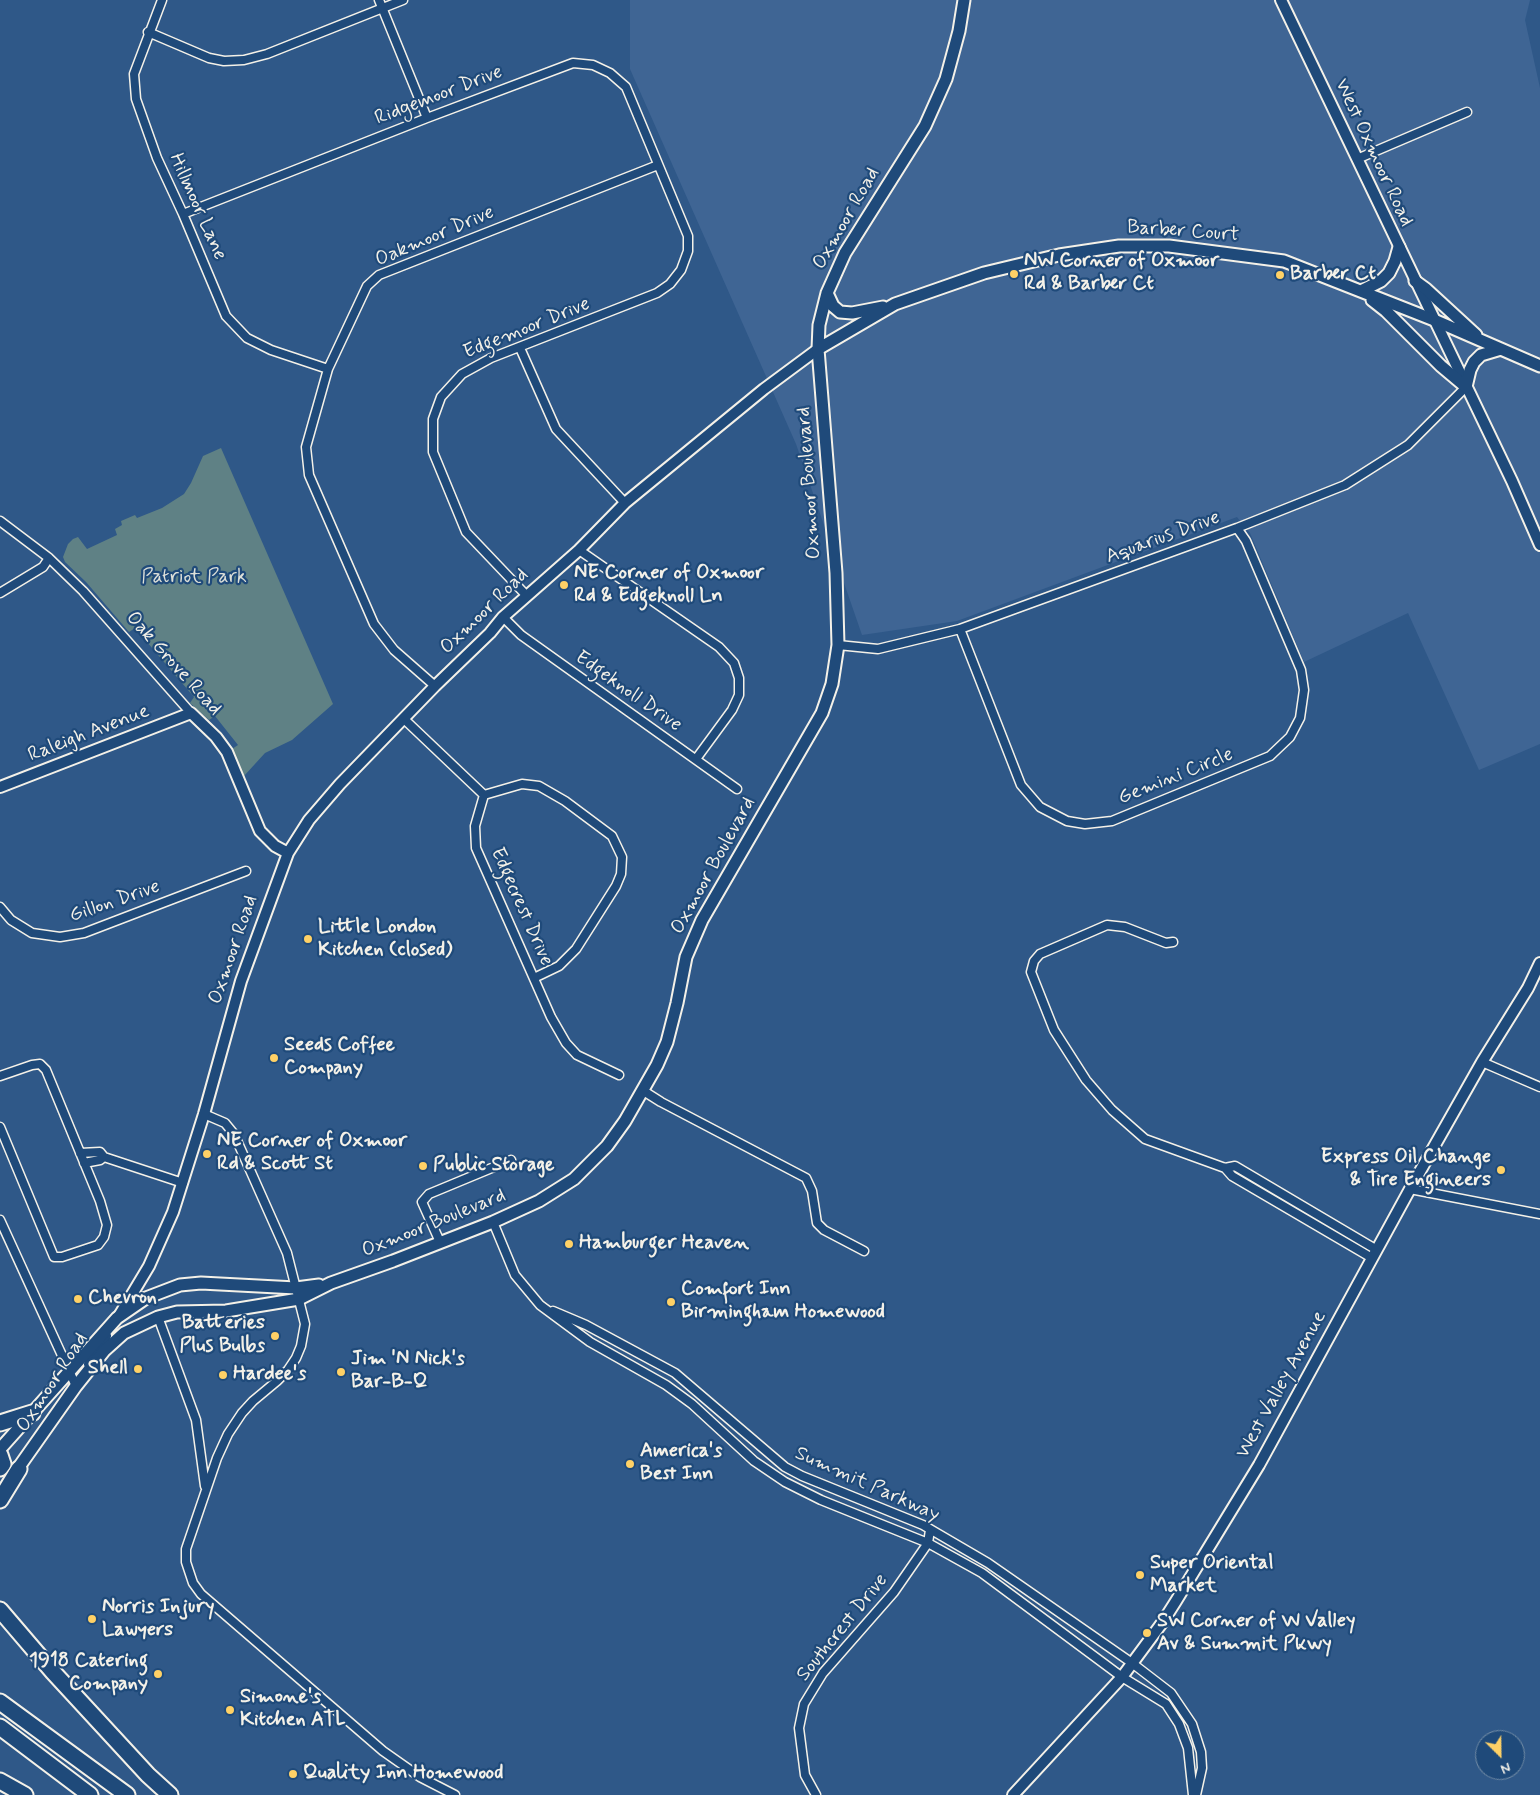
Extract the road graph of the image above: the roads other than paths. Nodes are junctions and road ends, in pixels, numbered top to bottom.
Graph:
1 (162, 0) edge
2 (379, 0) edge
3 (403, 0) edge
4 (964, 0) edge
5 (1281, 0) edge
6 (382, 8) junction
7 (148, 32) junction
8 (1467, 112) dead end
9 (427, 118) junction
10 (1357, 159) junction
11 (658, 166) junction
12 (184, 214) junction
13 (1399, 247) junction
14 (1415, 281) junction
15 (1361, 291) junction
16 (827, 293) junction
17 (895, 304) junction
18 (1434, 320) junction
19 (1485, 342) junction
20 (520, 348) junction
21 (818, 349) junction
22 (1502, 350) junction
23 (1540, 366) edge
24 (328, 369) junction
25 (1466, 388) junction
26 (625, 503) junction
27 (0, 521) edge
28 (1237, 528) junction
29 (1540, 545) edge
30 (579, 550) junction
31 (49, 558) junction
32 (0, 593) edge
33 (526, 596) junction
34 (503, 617) junction
35 (960, 630) junction
36 (838, 645) junction
37 (435, 686) junction
38 (191, 713) junction
39 (404, 719) junction
40 (696, 759) junction
41 (0, 787) edge
42 (737, 789) dead end
43 (484, 795) junction
44 (288, 853) junction
45 (246, 871) dead end
46 (0, 907) edge
47 (1173, 942) dead end
48 (1540, 963) edge
49 (534, 978) junction
50 (1482, 1062) junction
51 (619, 1075) dead end
52 (0, 1076) edge
53 (1540, 1087) edge
54 (642, 1090) junction
55 (204, 1114) junction
56 (0, 1127) edge
57 (80, 1153) junction
58 (104, 1157) junction
59 (511, 1160) dead end
60 (84, 1163) junction
61 (1225, 1168) junction
62 (1254, 1177) junction
63 (183, 1183) junction
64 (1248, 1186) junction
65 (1410, 1189) junction
66 (1296, 1202) junction
67 (1291, 1211) junction
68 (1540, 1214) edge
69 (0, 1220) edge
70 (493, 1222) junction
71 (440, 1242) junction
72 (864, 1251) dead end
73 (1374, 1254) junction
74 (298, 1293) junction
75 (540, 1305) junction
76 (158, 1317) junction
77 (118, 1318) junction
78 (70, 1370) junction
79 (76, 1386) junction
80 (32, 1413) junction
81 (0, 1423) edge
82 (0, 1449) edge
83 (0, 1455) edge
84 (0, 1468) edge
85 (18, 1469) junction
86 (205, 1488) junction
87 (0, 1491) edge
88 (0, 1500) edge
89 (930, 1530) junction
90 (928, 1543) junction
91 (0, 1610) edge
92 (1132, 1663) junction
93 (1122, 1677) junction
94 (0, 1702) edge
95 (0, 1727) edge
96 (0, 1781) edge
97 (25, 1795) edge
98 (90, 1795) edge
99 (127, 1795) edge
100 (170, 1795) edge
101 (456, 1795) edge
102 (816, 1795) edge
103 (1014, 1795) edge
104 (1195, 1795) edge

1 - 7 street, Hillmoor Lane
2 - 6 street
3 - 6 street
4 - 16 main road, Oxmoor Road
5 - 10 street, West Oxmoor Road
6 - 7 street
6 - 9 street
7 - 12 street, Hillmoor Lane
8 - 10 street
9 - 11 street, Ridgemoor Drive
9 - 12 street, Ridgemoor Drive
10 - 13 street, West Oxmoor Road
11 - 20 street, Edgemoor Drive
11 - 24 street, Oakmoor Drive
12 - 24 street, Hillmoor Lane
13 - 14 street, West Oxmoor Road
13 - 15 main road
14 - 18 street, West Oxmoor Road
14 - 19 main road
15 - 17 main road, Barber Court
15 - 18 main road, Barber Court
15 - 25 main road
16 - 17 main road
16 - 21 main road, Oxmoor Road
17 - 21 main road, Barber Court
18 - 19 main road, Barber Court
18 - 25 street
19 - 22 main road
20 - 26 street
20 - 33 street, Edgemoor Drive
21 - 26 street, Oxmoor Road
21 - 36 main road, Oxmoor Boulevard
22 - 23 main road
22 - 25 main road
24 - 37 street, Oakmoor Drive
25 - 28 street, Aquarius Drive
25 - 29 street
26 - 30 street, Oxmoor Road
27 - 31 street, Oak Grove Road
28 - 35 street, Aquarius Drive
28 - 35 street, Gemini Circle
30 - 33 street, Oxmoor Road
30 - 40 street
31 - 32 street
31 - 38 street, Oak Grove Road
33 - 34 street, Oxmoor Road
34 - 37 street, Oxmoor Road
34 - 40 street, Edgeknoll Drive
35 - 36 street, Aquarius Drive
36 - 54 main road, Oxmoor Boulevard
37 - 39 street, Oxmoor Road
38 - 41 street, Raleigh Avenue
38 - 44 street, Oak Grove Road
39 - 43 street
39 - 44 street, Oxmoor Road
40 - 42 street, Edgeknoll Drive
43 - 49 street, Edgecrest Drive
43 - 49 street
44 - 55 street, Oxmoor Road
45 - 46 street, Gillon Drive
47 - 61 street
48 - 50 street, West Valley Avenue
49 - 51 street, Edgecrest Drive
50 - 53 street
50 - 65 street, West Valley Avenue
52 - 57 street
54 - 70 main road, Oxmoor Boulevard
54 - 72 street
55 - 63 street, Oxmoor Road
55 - 74 street
56 - 60 street
57 - 58 street
57 - 60 street
58 - 60 street
58 - 63 street
59 - 71 street
61 - 62 street
61 - 64 street
62 - 64 street
62 - 66 street
63 - 77 street, Oxmoor Road
64 - 67 street
65 - 68 street
65 - 73 street, West Valley Avenue
66 - 67 street
66 - 73 street
67 - 73 street
69 - 78 street
70 - 71 main road, Oxmoor Boulevard
70 - 75 street, Summit Parkway
71 - 74 main road, Oxmoor Boulevard
73 - 92 street, West Valley Avenue
74 - 76 main road, Oxmoor Boulevard
74 - 77 main road, Oxmoor Boulevard
74 - 86 street
75 - 89 street, Summit Parkway
75 - 90 street, Summit Parkway
76 - 79 main road, Oxmoor Boulevard
76 - 86 street
77 - 78 main road, Oxmoor Road
77 - 79 street, Oxmoor Road
78 - 79 street
78 - 80 main road, Oxmoor Road
79 - 85 main road, Oxmoor Road
80 - 81 highway
80 - 82 main road, Oxmoor Road
83 - 84 highway
85 - 87 main road, Oxmoor Road
85 - 88 highway
86 - 101 street
89 - 90 street
89 - 92 street, Summit Parkway
90 - 93 street, Summit Parkway
90 - 102 street, Southcrest Drive
91 - 100 highway
92 - 93 street, West Valley Avenue
92 - 104 street, Summit Parkway
93 - 103 street, West Valley Avenue
93 - 104 street, Summit Parkway
94 - 99 highway
95 - 98 highway
96 - 97 highway

